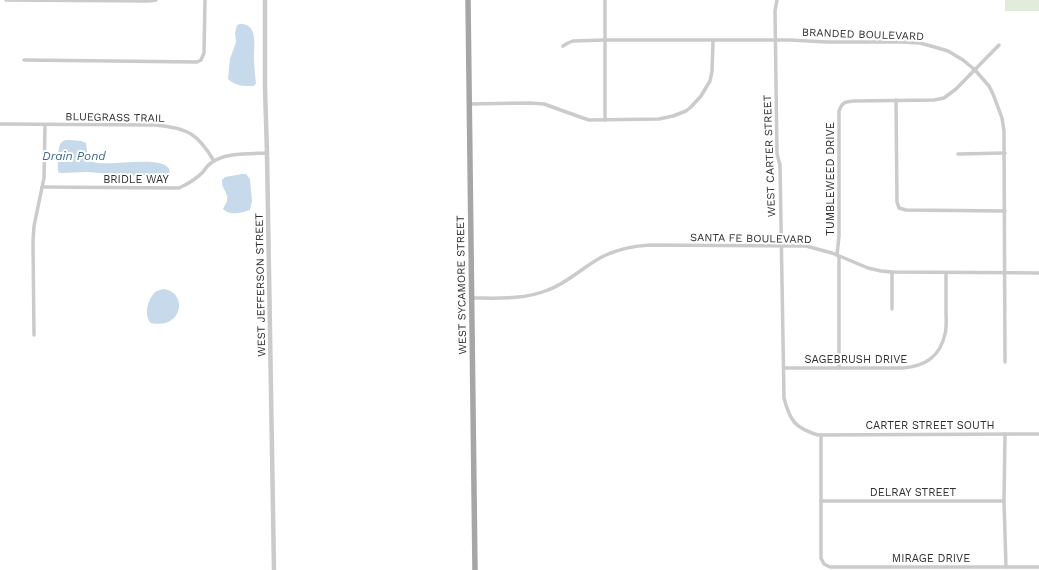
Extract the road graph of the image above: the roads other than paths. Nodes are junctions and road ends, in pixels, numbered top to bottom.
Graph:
1 (6, 0) edge
2 (156, 0) edge
3 (205, 0) edge
4 (265, 0) edge
5 (468, 0) edge
6 (605, 0) edge
7 (777, 0) edge
8 (605, 40) junction
9 (713, 41) junction
10 (775, 41) junction
11 (999, 45) dead end
12 (563, 46) dead end
13 (24, 60) dead end
14 (975, 70) junction
15 (896, 100) junction
16 (469, 104) junction
17 (606, 120) junction
18 (0, 124) edge
19 (45, 125) junction
20 (267, 153) junction
21 (1005, 153) junction
22 (958, 154) dead end
23 (214, 162) junction
24 (42, 187) junction
25 (1005, 211) junction
26 (781, 246) junction
27 (838, 256) junction
28 (892, 272) junction
29 (1005, 272) junction
30 (946, 273) junction
31 (1039, 273) edge
32 (472, 298) junction
33 (892, 309) dead end
34 (34, 335) dead end
35 (1005, 362) dead end
36 (784, 368) junction
37 (839, 368) junction
38 (1005, 434) junction
39 (1039, 434) edge
40 (821, 435) junction
41 (821, 501) junction
42 (1004, 501) junction
43 (1006, 566) junction
44 (1039, 567) edge
45 (274, 570) edge
46 (475, 570) edge

1 - 2 street
3 - 13 street
4 - 20 street, WEST JEFFERSON STREET
5 - 16 main road, WEST SYCAMORE STREET
6 - 8 street
7 - 10 street, WEST CARTER STREET
8 - 9 street, BRANDED BOULEVARD
8 - 12 street, BRANDED BOULEVARD
8 - 17 street
9 - 10 street, BRANDED BOULEVARD
9 - 17 street
10 - 14 street, BRANDED BOULEVARD
10 - 26 street, WEST CARTER STREET
11 - 14 street, TUMBLEWEED DRIVE
14 - 15 street, TUMBLEWEED DRIVE
14 - 21 street, BRANDED BOULEVARD
15 - 25 street
15 - 27 street, TUMBLEWEED DRIVE
16 - 17 street
16 - 32 main road, WEST SYCAMORE STREET
18 - 19 street, BLUEGRASS TRAIL
19 - 23 street, BLUEGRASS TRAIL
19 - 24 street
20 - 23 street, BRIDLE WAY
20 - 45 street, WEST JEFFERSON STREET
21 - 22 street
21 - 25 street, BRANDED BOULEVARD
23 - 24 street, BRIDLE WAY
24 - 34 street
25 - 29 street, BRANDED BOULEVARD
26 - 27 street, SANTA FE BOULEVARD
26 - 32 street, SANTA FE BOULEVARD
26 - 36 street, WEST CARTER STREET
27 - 28 street, SANTA FE BOULEVARD
27 - 37 street, TUMBLEWEED DRIVE
28 - 30 street, SANTA FE BOULEVARD
28 - 33 street
29 - 30 street, SANTA FE BOULEVARD
29 - 31 street, SANTA FE BOULEVARD
29 - 35 street, BRANDED BOULEVARD
30 - 37 street, SAGEBRUSH DRIVE
32 - 46 main road, WEST SYCAMORE STREET
36 - 37 street, SAGEBRUSH DRIVE
36 - 40 street, WEST CARTER STREET
38 - 39 street, CARTER STREET SOUTH
38 - 40 street, CARTER STREET SOUTH
38 - 42 street
40 - 41 street
41 - 42 street, DELRAY STREET
41 - 43 street, MIRAGE DRIVE
42 - 43 street
43 - 44 street, MIRAGE DRIVE

